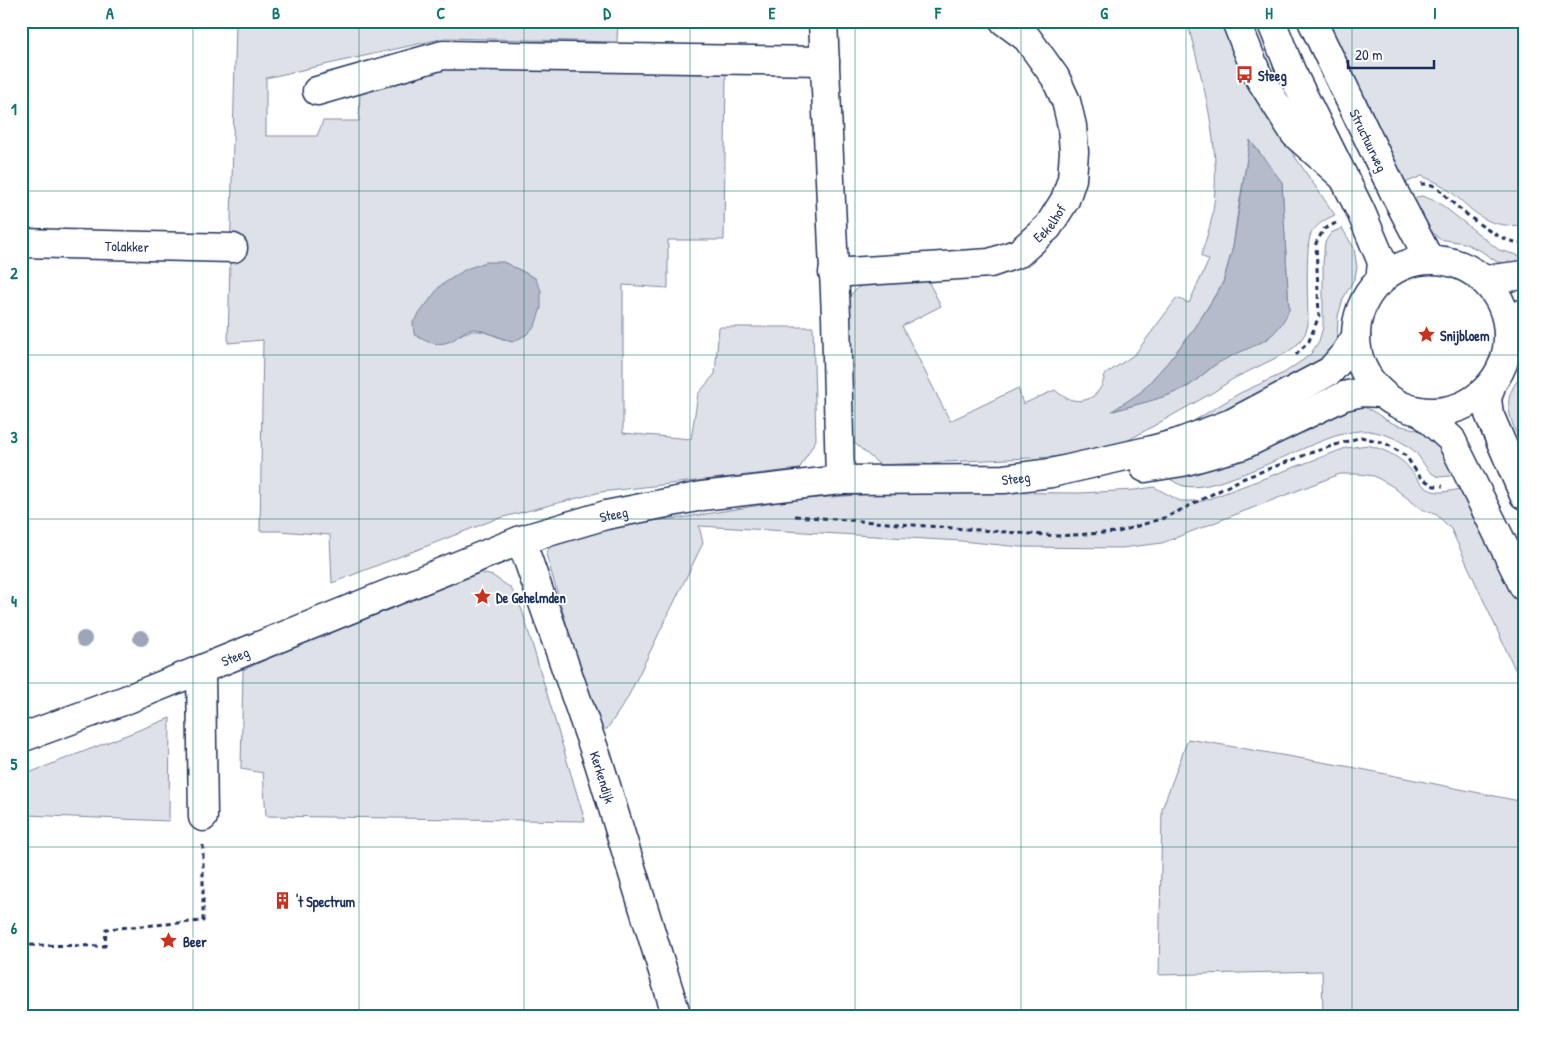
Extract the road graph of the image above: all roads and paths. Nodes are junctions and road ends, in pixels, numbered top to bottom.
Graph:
1 (824, 21) edge
2 (1004, 21) edge
3 (1236, 21) edge
4 (1271, 21) edge
5 (1312, 21) edge
6 (824, 61) junction
7 (317, 91) dead end
8 (1342, 176) junction
9 (1395, 194) junction
10 (1361, 212) junction
11 (21, 243) edge
12 (1524, 243) edge
13 (233, 248) dead end
14 (1429, 259) junction
15 (833, 273) junction
16 (1524, 275) edge
17 (1484, 280) junction
18 (1380, 282) junction
19 (1516, 321) edge
20 (1356, 337) junction
21 (1291, 361) dead end
22 (1491, 386) junction
23 (1380, 393) junction
24 (1421, 412) junction
25 (1051, 473) junction
26 (1469, 478) junction
27 (840, 480) junction
28 (1524, 495) edge
29 (829, 518) dead end
30 (521, 540) junction
31 (1524, 587) edge
32 (201, 670) junction
33 (21, 738) edge
34 (203, 817) joint
35 (21, 945) edge
36 (677, 1017) edge

1 - 6 street
2 - 15 street, Eekelhof
3 - 8 street
4 - 8 street
5 - 9 street, Structuurweg
6 - 7 street
6 - 15 street
8 - 10 street
9 - 12 path
9 - 14 street, Structuurweg
10 - 18 street
10 - 21 path
11 - 13 street, Tolakker
14 - 17 street
14 - 18 street
15 - 27 street
16 - 17 street
17 - 19 street
18 - 20 street
19 - 22 street
20 - 23 street
20 - 25 street, Steeg
22 - 24 street
22 - 28 street
23 - 24 street
23 - 25 street, Steeg
24 - 26 street
25 - 27 street, Steeg
26 - 29 path
26 - 31 street
27 - 30 street, Steeg
30 - 32 street, Steeg
30 - 36 street, Kerkendijk
32 - 33 street, Steeg
32 - 34 street
34 - 35 path

